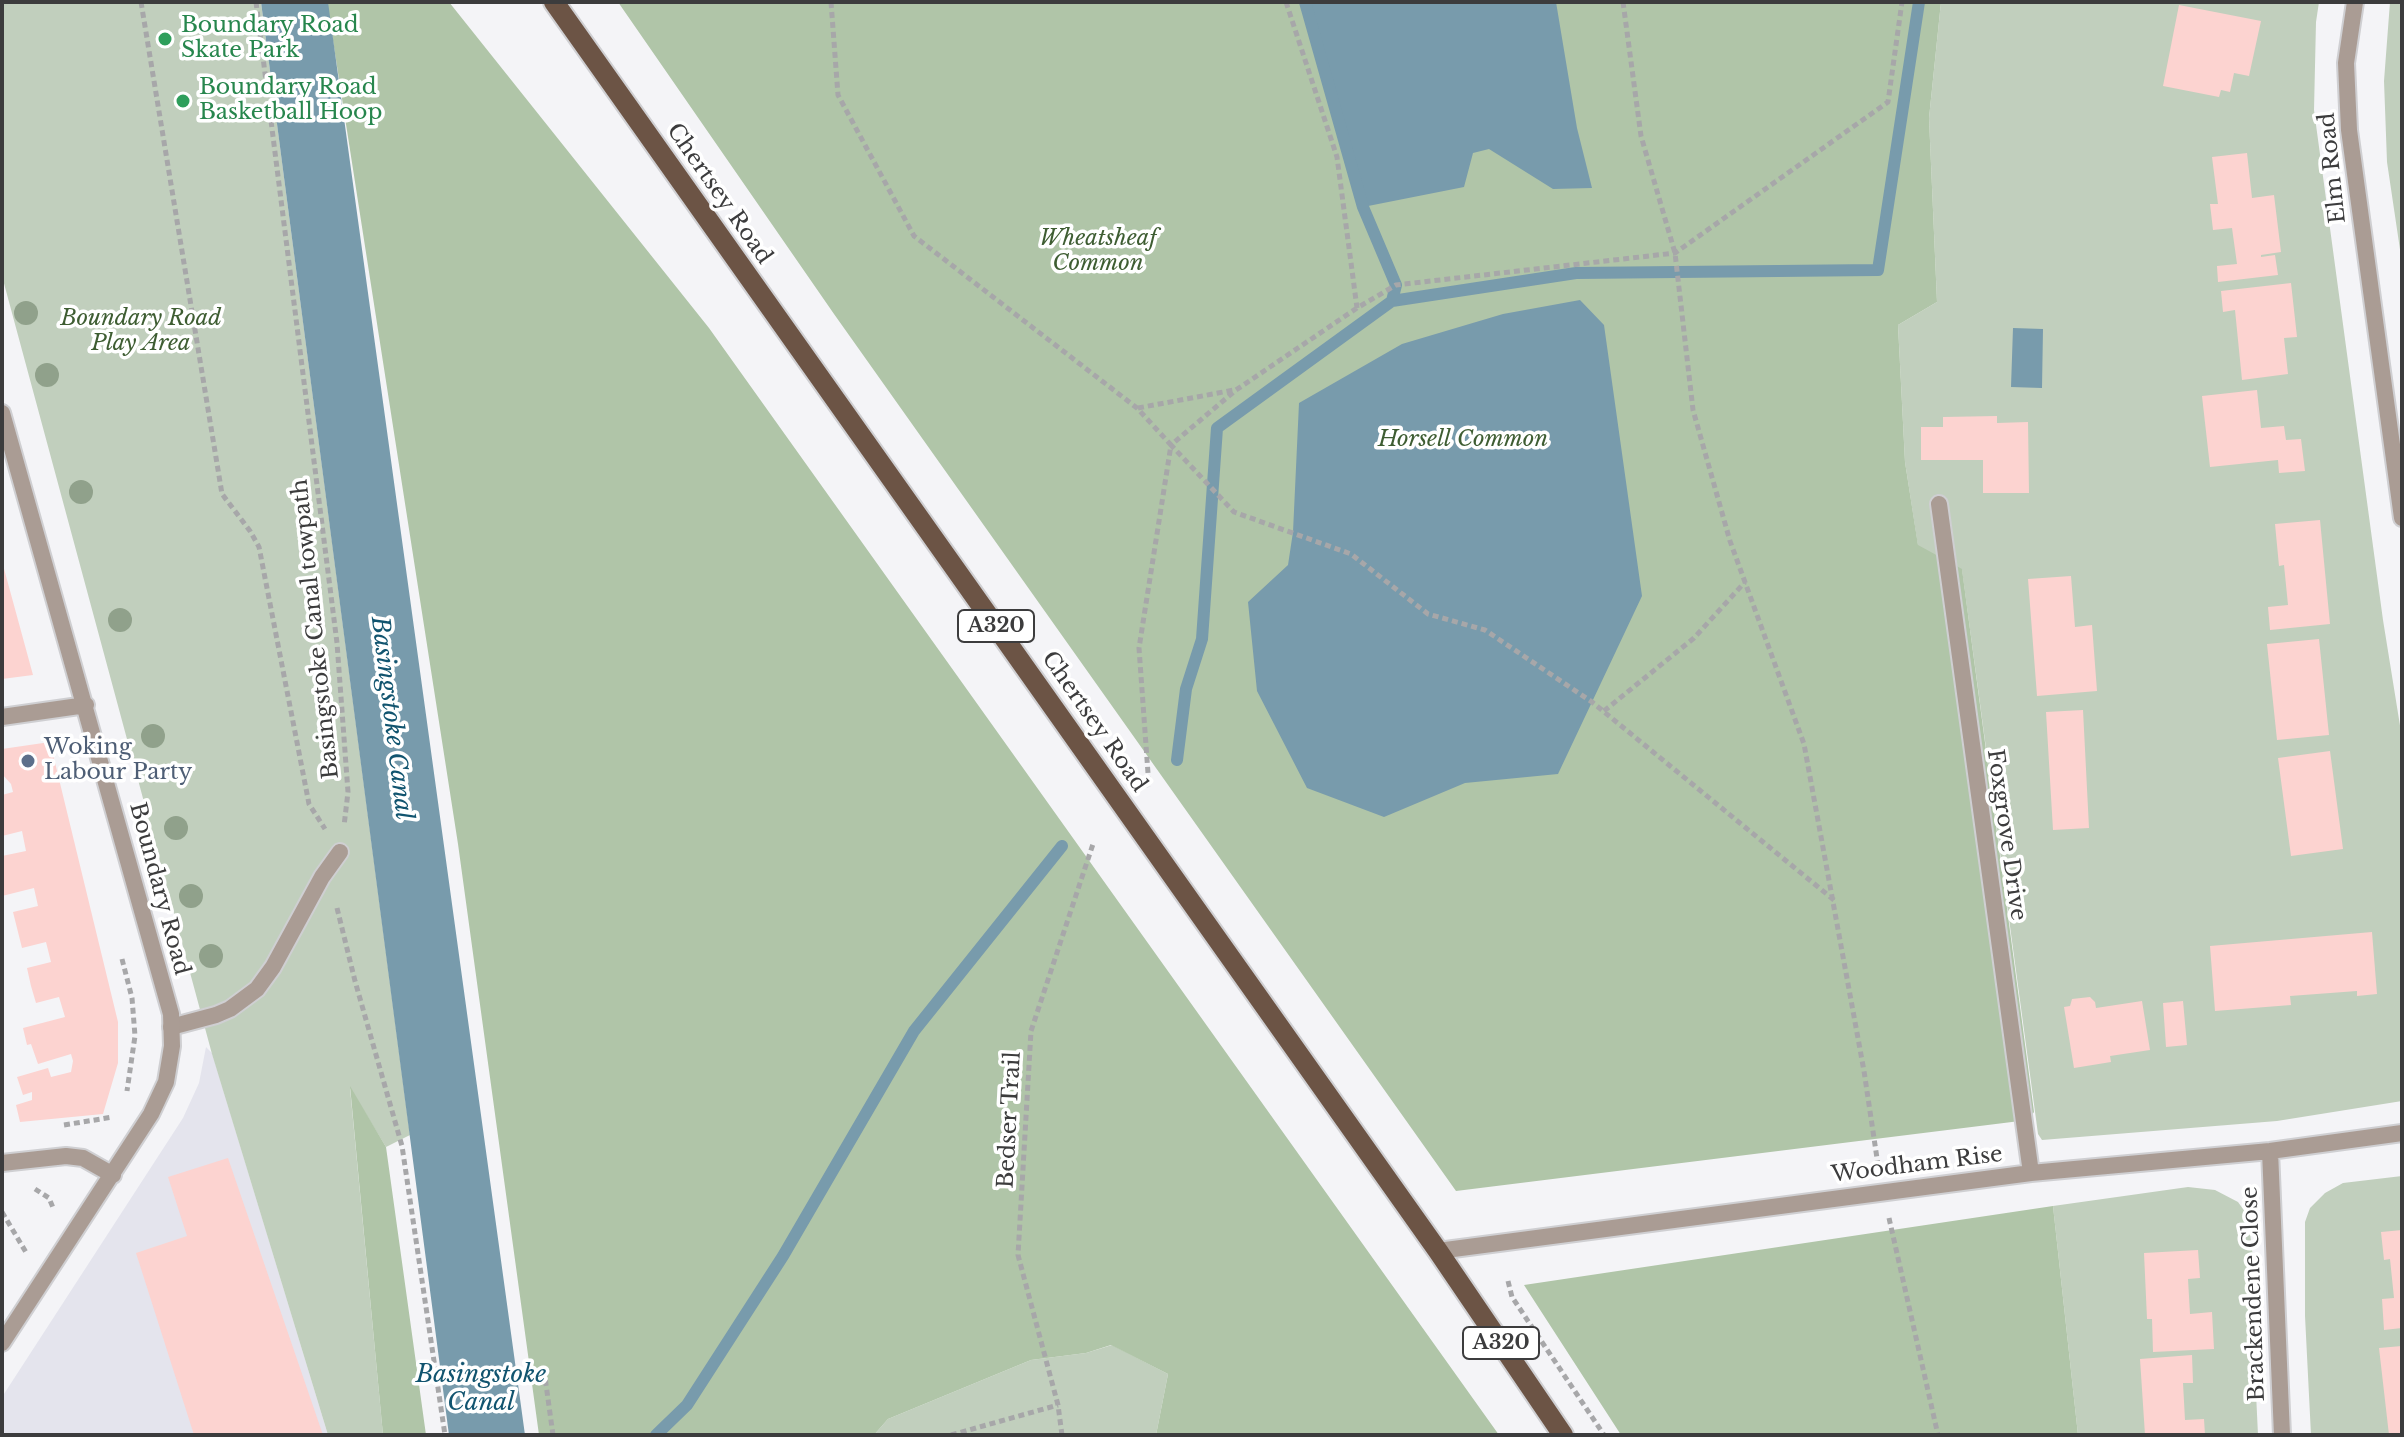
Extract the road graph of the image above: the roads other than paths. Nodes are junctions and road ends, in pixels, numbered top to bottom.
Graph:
1 (554, 2) edge
2 (2355, 2) edge
3 (2, 413) edge
4 (2399, 472) edge
5 (1939, 504) dead end
6 (2402, 518) edge
7 (86, 705) junction
8 (2, 717) edge
9 (340, 852) road end
10 (171, 1027) junction
11 (2402, 1133) edge
12 (2270, 1151) junction
13 (2, 1163) edge
14 (2031, 1173) junction
15 (113, 1175) junction
16 (1438, 1251) junction
17 (2, 1343) edge
18 (1563, 1435) edge
19 (2282, 1435) edge

1 - 16 main road, Chertsey Road / A320
2 - 4 street, Elm Road
3 - 7 street, Boundary Road
4 - 6 street, Elm Road
5 - 14 street, Foxgrove Drive
7 - 8 street
7 - 10 street, Boundary Road
9 - 10 street
10 - 15 street, Boundary Road
11 - 12 street, Woodham Rise
12 - 14 street, Woodham Rise
12 - 19 street, Brackendene Close
13 - 15 street
14 - 16 street, Woodham Rise
15 - 17 street, Boundary Road
16 - 18 main road, Chertsey Road / A320

